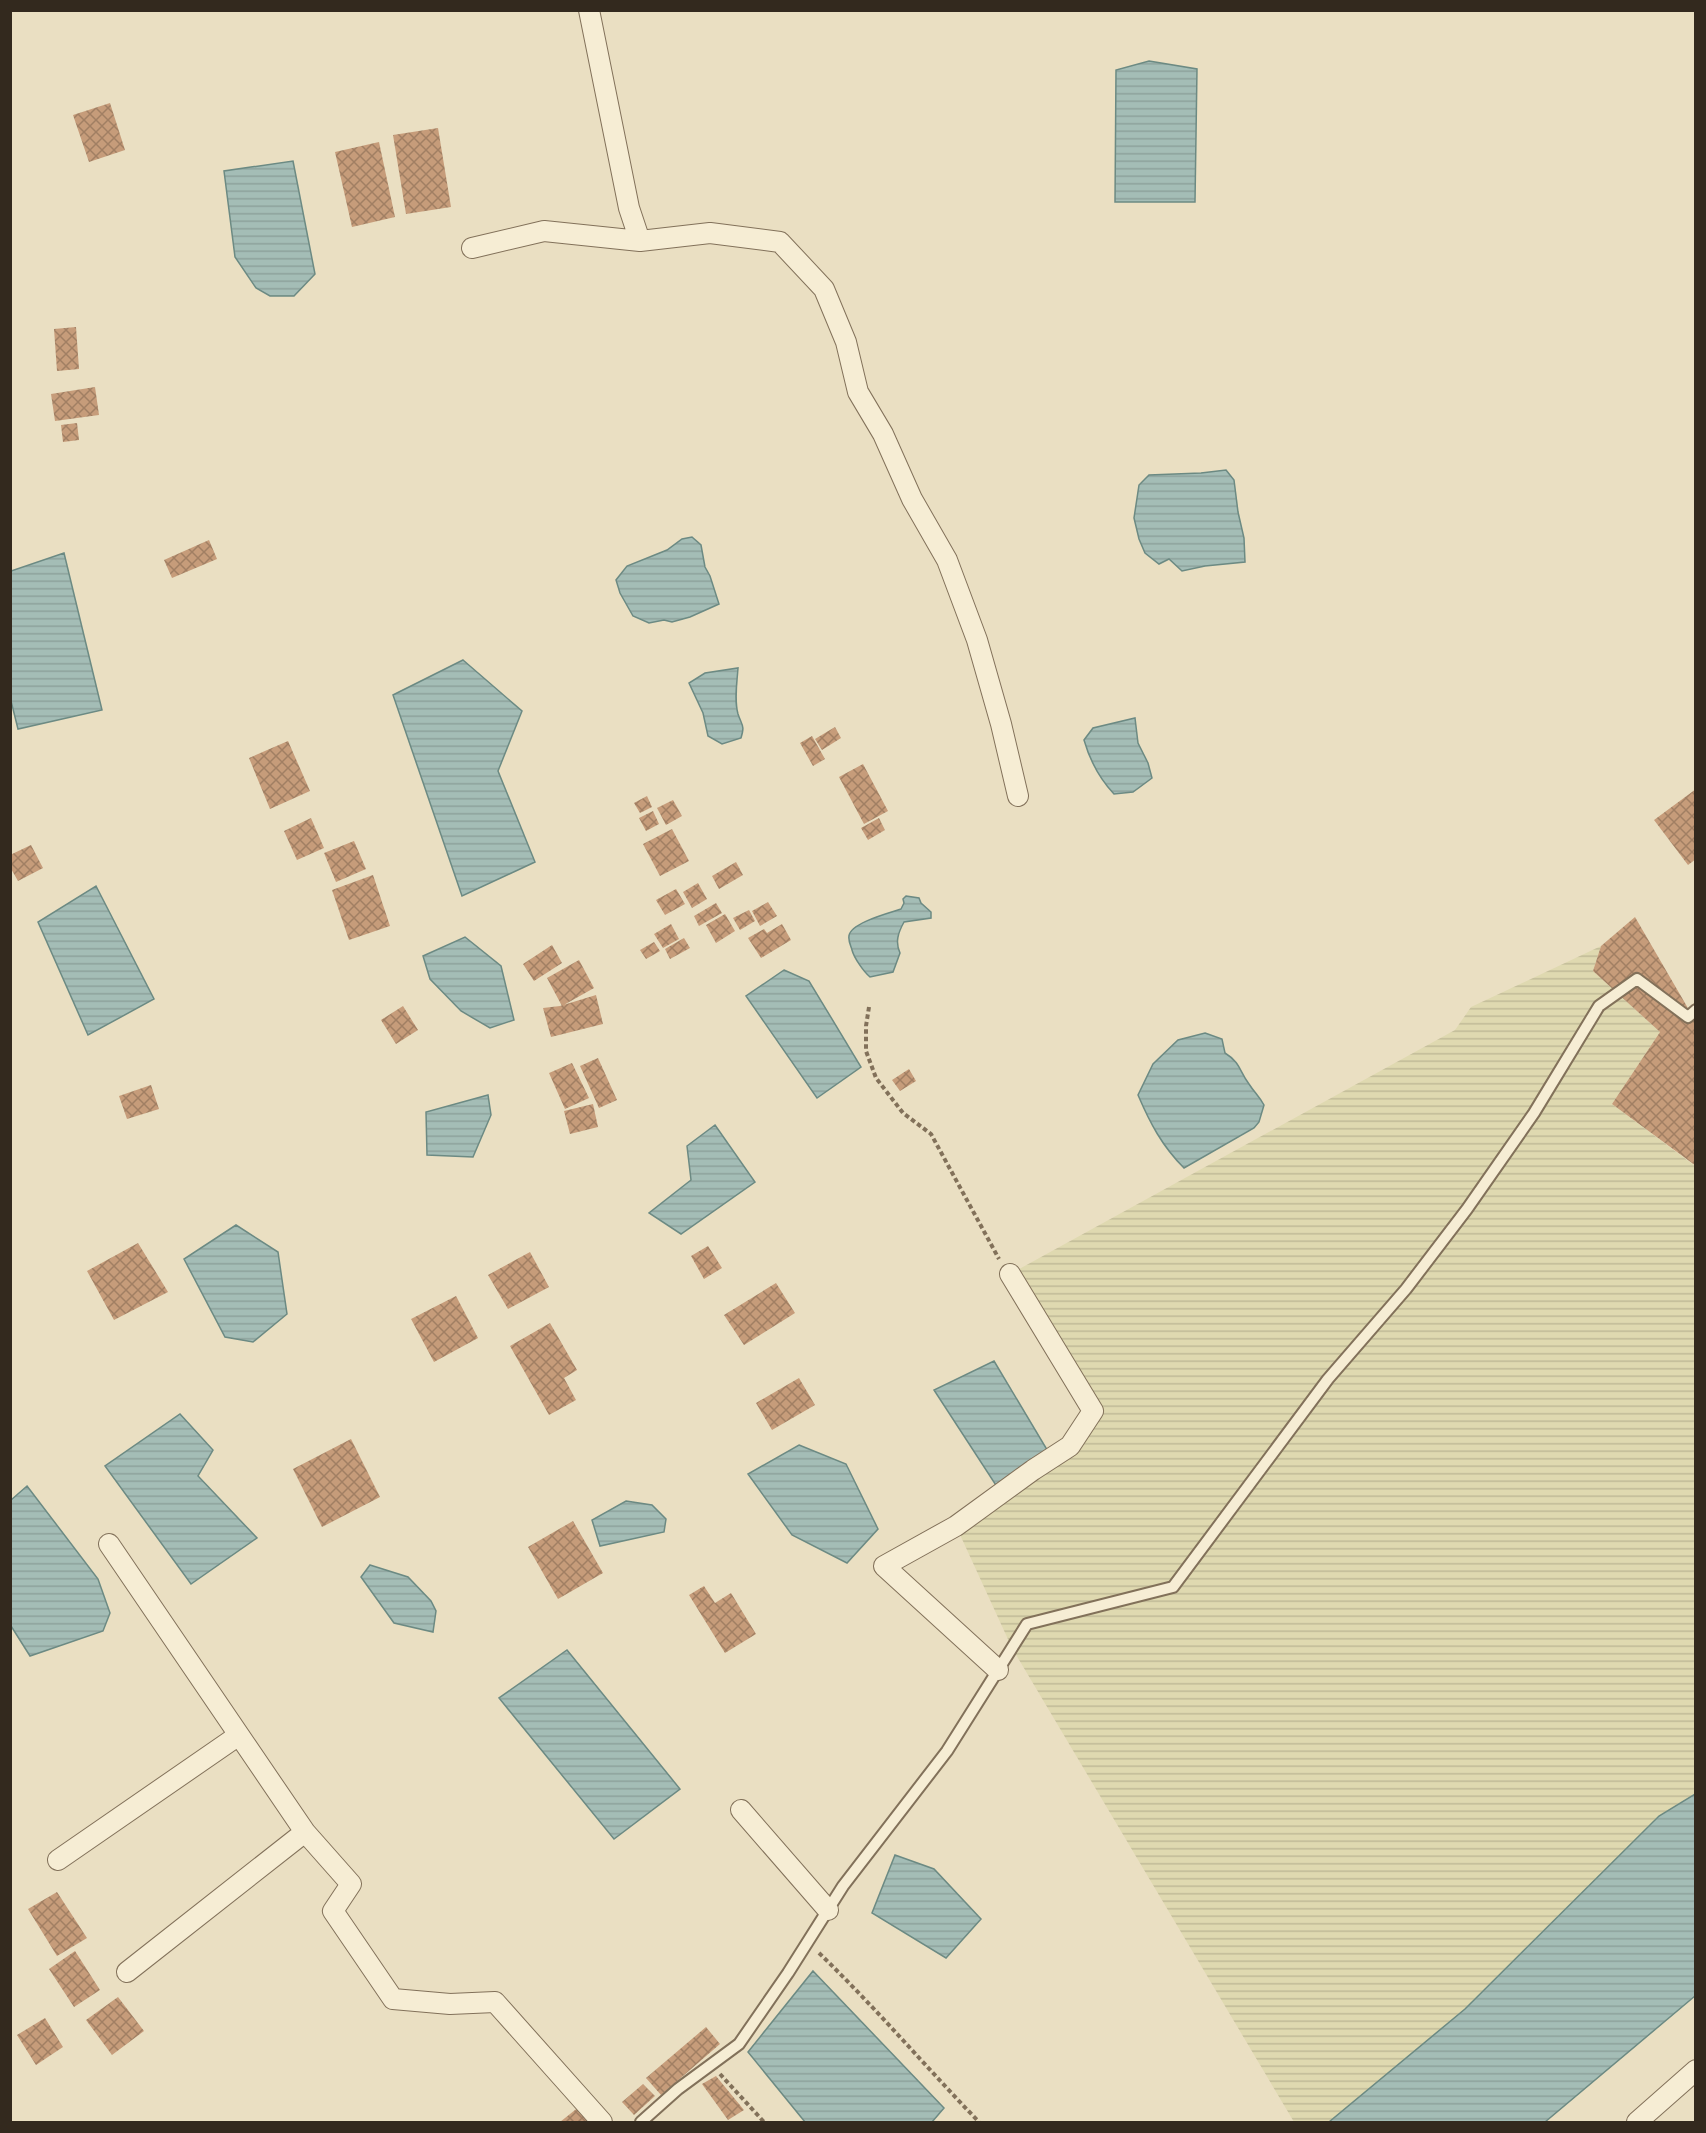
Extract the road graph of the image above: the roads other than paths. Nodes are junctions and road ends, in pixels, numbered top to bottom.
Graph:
1 (589, 10) edge
2 (640, 241) junction
3 (472, 248) dead end
4 (1018, 796) dead end
5 (1695, 1010) edge
6 (1010, 1274) road end
7 (109, 1544) dead end
8 (998, 1670) junction
9 (239, 1735) junction
10 (741, 1810) dead end
11 (305, 1832) junction
12 (58, 1860) dead end
13 (828, 1910) junction
14 (127, 1972) dead end
15 (1695, 2070) edge
16 (602, 2122) edge
17 (640, 2122) edge
18 (1637, 2122) edge

1 - 2 street
2 - 3 street
2 - 4 street
5 - 8 lane
6 - 8 street
7 - 9 street
8 - 13 lane
9 - 11 street
9 - 12 street
10 - 13 street
11 - 14 street
11 - 16 street
13 - 17 lane
15 - 18 street

